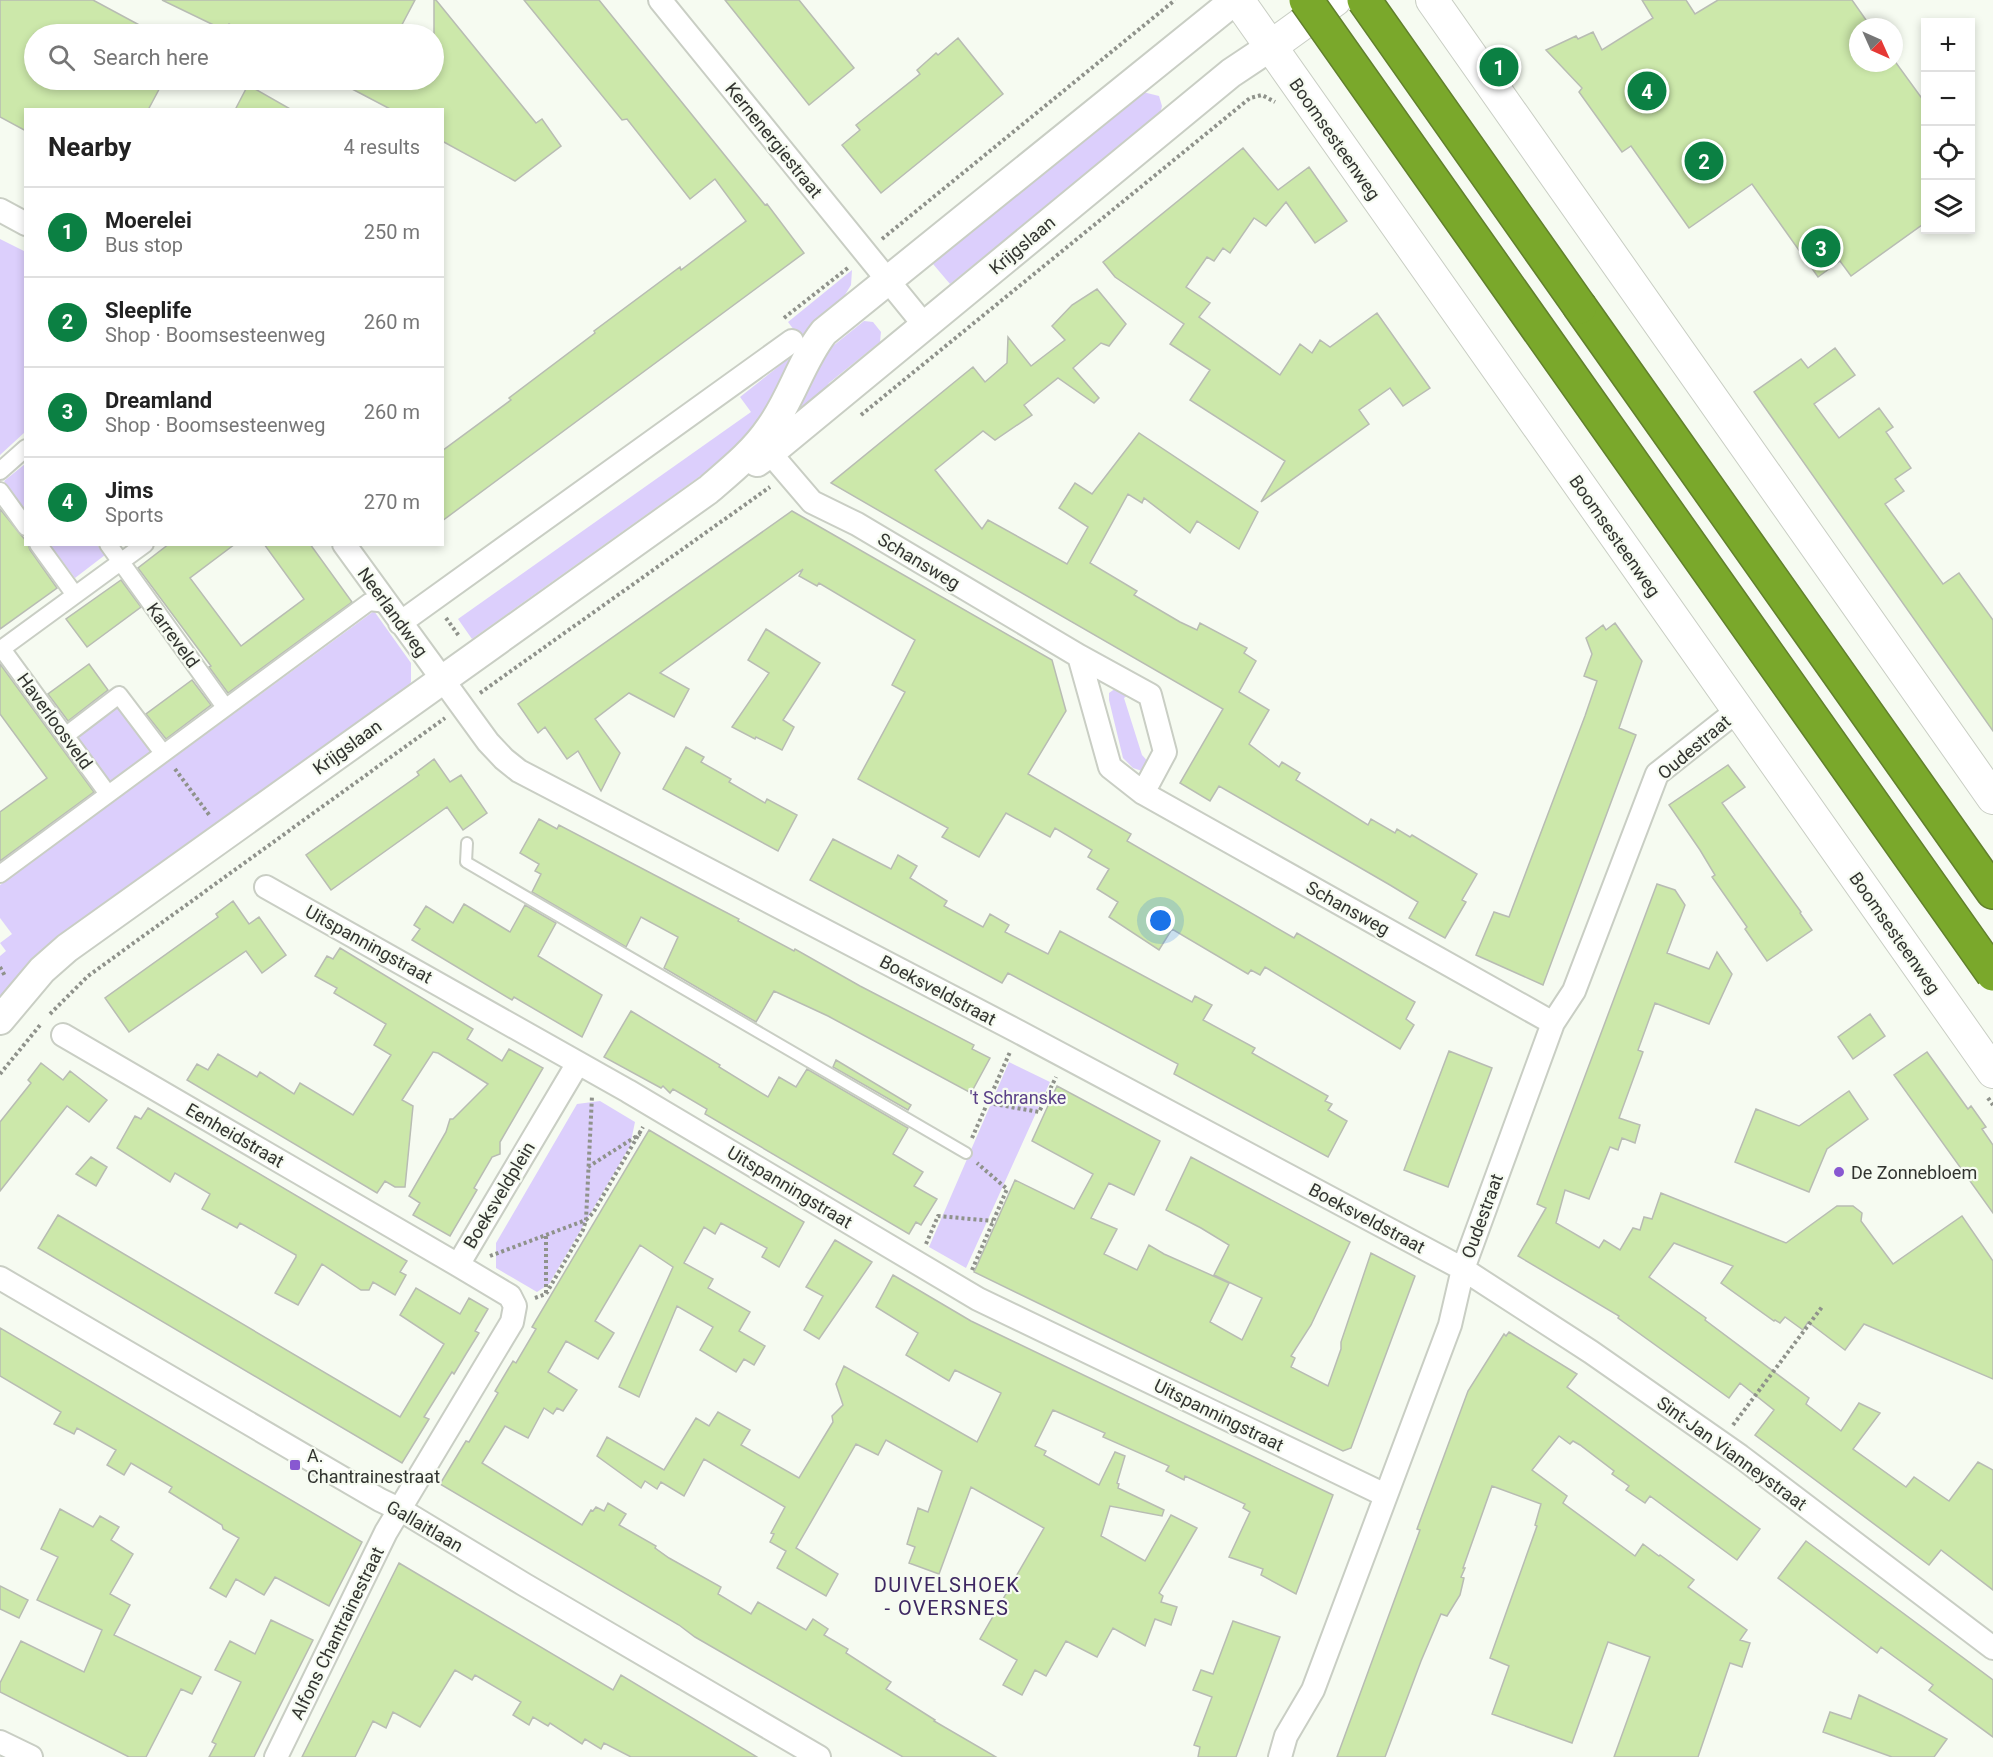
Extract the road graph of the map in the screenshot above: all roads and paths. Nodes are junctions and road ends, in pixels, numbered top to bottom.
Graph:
1 (660, 0) edge
2 (1175, 0) edge
3 (1236, 0) edge
4 (1306, 0) edge
5 (1335, 0) edge
6 (1364, 0) edge
7 (1432, 0) edge
8 (1270, 47) junction
9 (1250, 98) dead end
10 (1275, 102) dead end
11 (0, 210) edge
12 (24, 223) edge
13 (866, 253) junction
14 (888, 279) junction
15 (925, 326) junction
16 (785, 332) joint
17 (24, 450) edge
18 (770, 453) junction
19 (0, 471) edge
20 (708, 490) junction
21 (0, 491) edge
22 (24, 524) edge
23 (39, 546) edge
24 (109, 546) edge
25 (142, 546) edge
26 (345, 546) edge
27 (121, 562) junction
28 (75, 596) junction
29 (432, 600) junction
30 (387, 604) junction
31 (400, 623) junction
32 (1, 649) edge
33 (1079, 656) junction
34 (474, 657) junction
35 (441, 679) junction
36 (461, 706) junction
37 (225, 707) junction
38 (1738, 710) junction
39 (65, 735) junction
40 (163, 753) junction
41 (1143, 793) junction
42 (108, 794) junction
43 (1993, 798) edge
44 (224, 835) junction
45 (467, 843) dead end
46 (245, 861) junction
47 (0, 874) edge
48 (266, 887) joint
49 (1993, 892) edge
50 (1993, 974) edge
51 (0, 1020) edge
52 (43, 1022) junction
53 (1553, 1023) junction
54 (1019, 1032) junction
55 (63, 1035) joint
56 (1065, 1057) junction
57 (578, 1063) junction
58 (1993, 1072) edge
59 (0, 1074) edge
60 (988, 1103) junction
61 (652, 1106) junction
62 (641, 1133) junction
63 (966, 1153) junction
64 (588, 1167) junction
65 (586, 1220) junction
66 (993, 1221) junction
67 (546, 1235) junction
68 (918, 1263) junction
69 (458, 1265) junction
70 (1462, 1269) junction
71 (0, 1278) edge
72 (963, 1290) junction
73 (546, 1294) junction
74 (515, 1306) junction
75 (1822, 1307) dead end
76 (1720, 1442) junction
77 (1385, 1495) junction
78 (400, 1510) junction
79 (1993, 1648) edge
80 (0, 1742) edge
81 (31, 1757) edge
82 (276, 1757) edge
83 (819, 1757) edge
84 (1280, 1757) edge

1 - 13 street, Kernenergiestraat
2 - 13 path
3 - 8 main road, Boomsesteenweg
3 - 14 street, Krijgslaan
4 - 50 highway, bridge
5 - 8 main road, Krijgslaan
6 - 49 highway, bridge
7 - 43 main road
8 - 15 street, Krijgslaan
8 - 38 main road, Boomsesteenweg
9 - 10 path
11 - 12 street
13 - 14 street, Kernenergiestraat
13 - 16 path
14 - 15 street, Kernenergiestraat
14 - 20 street, Krijgslaan
15 - 18 street, Krijgslaan
16 - 29 street
17 - 19 street
18 - 20 street, Krijgslaan
18 - 33 street, Schansweg
20 - 34 street, Krijgslaan
21 - 22 street
23 - 28 street
24 - 27 street, Karreveld
25 - 27 street
26 - 30 street, Neerlandweg
27 - 28 street
27 - 37 street, Karreveld
28 - 32 street
29 - 31 street
29 - 34 path
30 - 31 street, Neerlandweg
30 - 37 street
31 - 35 street, Neerlandweg
32 - 39 street, Haverloosveld
33 - 41 street, Schansweg
33 - 41 street, Schansweg
34 - 35 street, Krijgslaan
34 - 36 path
35 - 36 street, Boeksveldstraat
35 - 44 street, Krijgslaan
36 - 46 path
36 - 54 street, Boeksveldstraat
37 - 40 street
38 - 53 street, Oudestraat
38 - 58 main road, Boomsesteenweg
39 - 40 street
39 - 42 street, Haverloosveld
40 - 42 street
40 - 44 path
41 - 53 street, Schansweg
42 - 47 street
44 - 51 street, Krijgslaan
45 - 63 lane
46 - 48 path
46 - 52 path
48 - 57 street, Uitspanningstraat
52 - 55 path
52 - 59 path
53 - 70 street, Oudestraat
54 - 56 street, Boeksveldstraat
54 - 60 path
55 - 69 street, Eenheidstraat
56 - 60 path
56 - 70 street, Boeksveldstraat
57 - 61 street, Uitspanningstraat
57 - 64 path
57 - 69 street, Boeksveldplein
60 - 63 path
61 - 62 path
61 - 68 street, Uitspanningstraat
62 - 64 path
62 - 65 path
63 - 66 path
64 - 65 path
65 - 67 path
65 - 73 path
66 - 68 path
66 - 72 path
67 - 69 path
67 - 73 path
68 - 72 street, Uitspanningstraat
69 - 74 street, Boeksveldplein
70 - 76 street, Sint-Jan Vianneystraat
70 - 77 street, Oudestraat
71 - 78 street, Gallaitlaan
72 - 77 street, Uitspanningstraat
73 - 74 path
74 - 78 street
75 - 76 path
76 - 79 street, Sint-Jan Vianneystraat
77 - 84 street, Oudestraat
78 - 82 street, Alfons Chantrainestraat
78 - 83 street, Gallaitlaan
80 - 81 street

